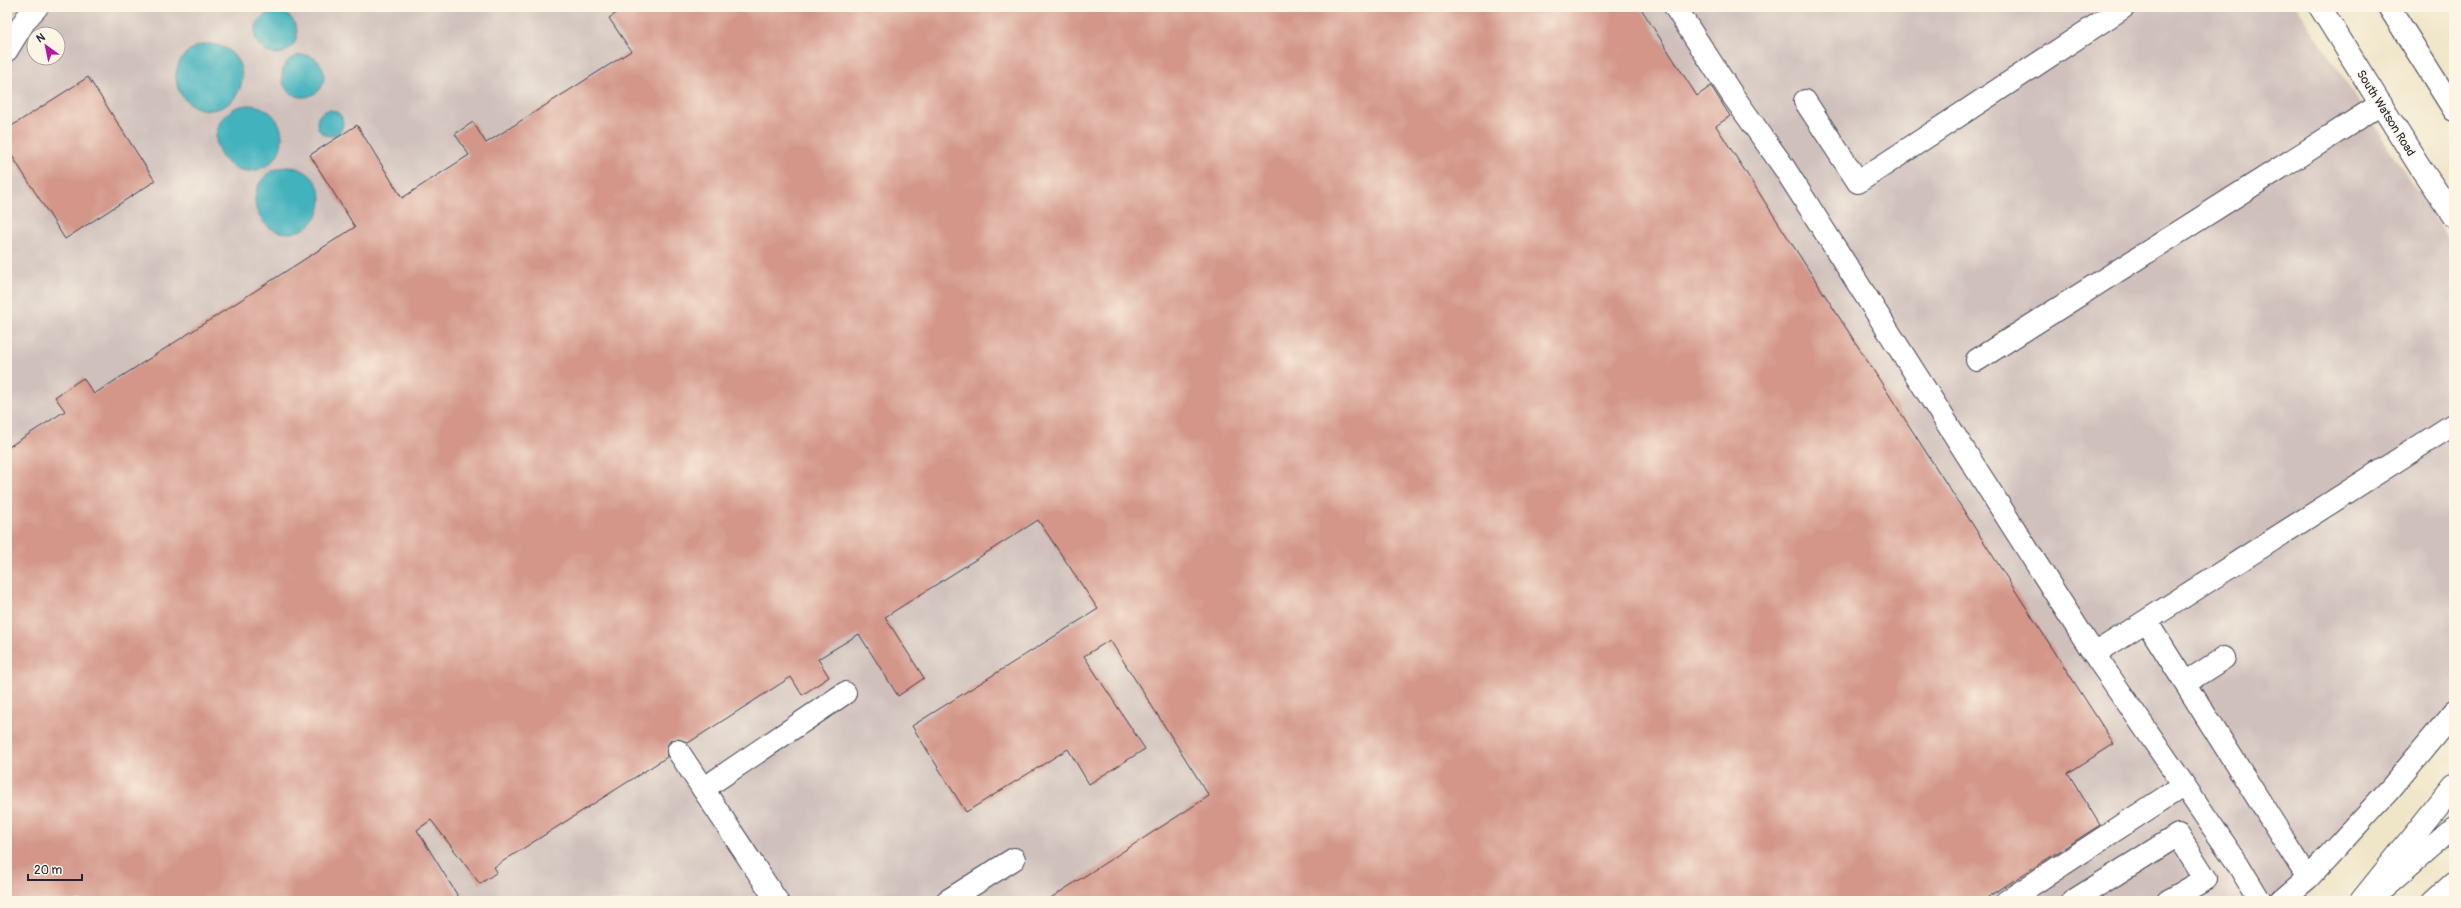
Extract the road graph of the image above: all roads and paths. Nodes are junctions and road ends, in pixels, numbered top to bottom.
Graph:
1 (37, 7) edge
2 (1675, 7) edge
3 (2124, 7) edge
4 (2320, 7) edge
5 (2390, 7) edge
6 (7, 50) edge
7 (1805, 101) dead end
8 (2381, 104) junction
9 (2454, 110) edge
10 (2454, 218) edge
11 (1977, 360) dead end
12 (2454, 424) edge
13 (2146, 621) junction
14 (2094, 654) junction
15 (2224, 658) dead end
16 (2185, 683) junction
17 (845, 693) dead end
18 (2454, 712) edge
19 (678, 751) dead end
20 (2184, 785) junction
21 (2454, 785) edge
22 (703, 789) junction
23 (2454, 827) edge
24 (1014, 859) dead end
25 (2308, 878) junction
26 (2454, 883) edge
27 (777, 901) edge
28 (947, 901) edge
29 (2007, 901) edge
30 (2073, 901) edge
31 (2168, 901) edge
32 (2260, 901) edge
33 (2281, 901) edge
34 (2361, 901) edge
35 (2369, 901) edge
36 (2434, 901) edge

1 - 6 main road
2 - 14 main road
3 - 7 main road
4 - 8 main road, South Watson Road
5 - 9 main road
8 - 10 main road, South Watson Road
8 - 11 main road
12 - 13 main road
13 - 14 main road
13 - 16 main road
14 - 20 main road
15 - 16 main road
16 - 25 main road
17 - 22 main road
18 - 25 main road
19 - 22 main road
20 - 29 main road
20 - 32 main road
21 - 34 main road
22 - 27 main road
23 - 35 main road
24 - 28 main road
25 - 33 main road
26 - 36 main road
30 - 31 main road

